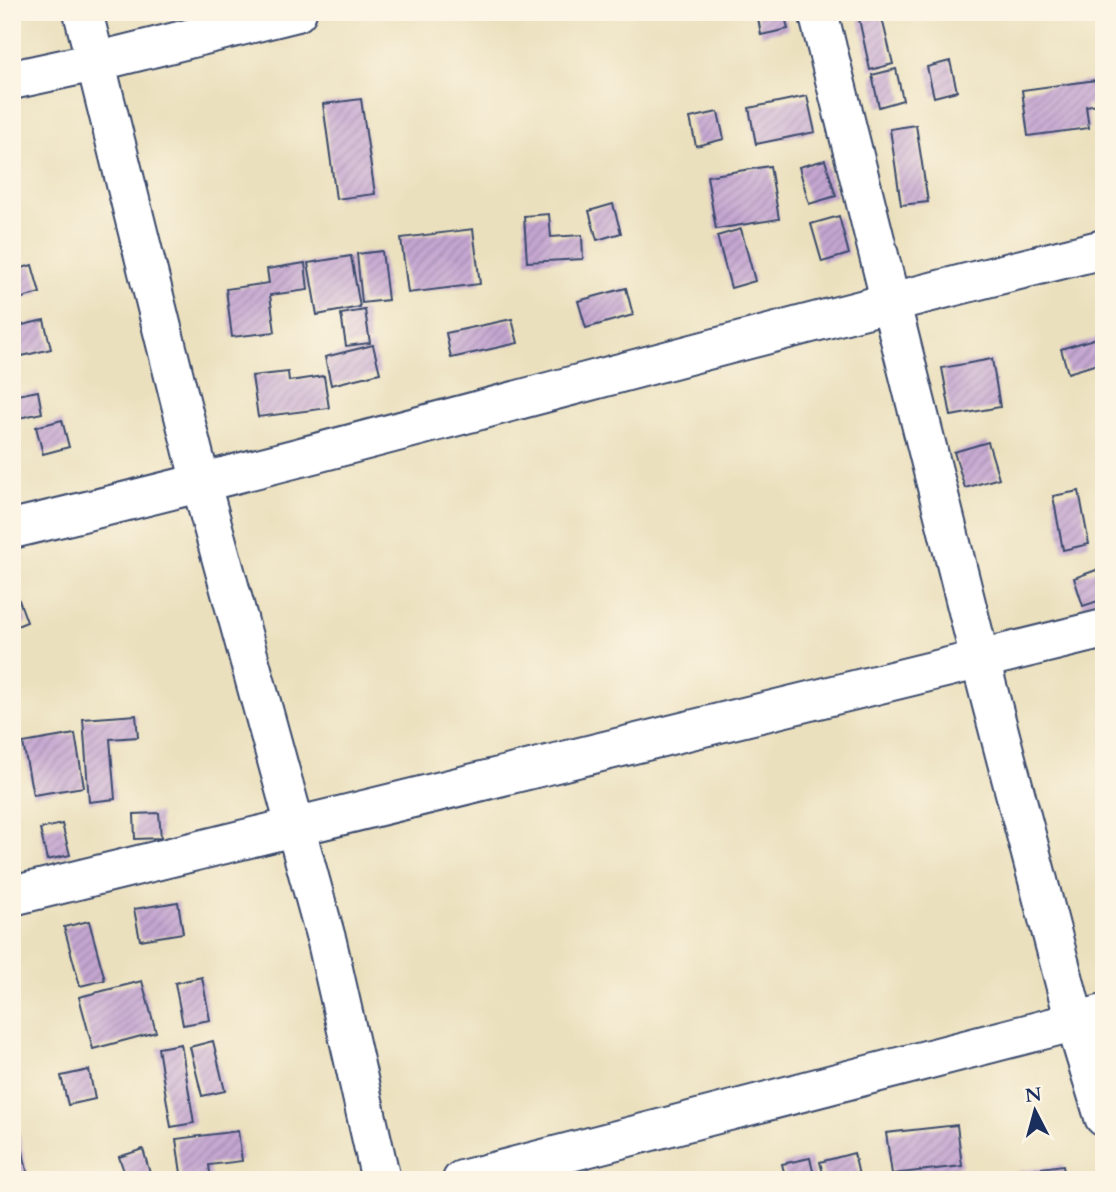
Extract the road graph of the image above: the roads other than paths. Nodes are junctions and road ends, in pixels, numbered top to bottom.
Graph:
1 (83, 12) edge
2 (297, 12) edge
3 (818, 12) edge
4 (95, 62) junction
5 (12, 80) edge
6 (1104, 249) edge
7 (890, 300) junction
8 (201, 484) junction
9 (12, 529) edge
10 (1104, 629) edge
11 (980, 659) junction
12 (295, 829) junction
13 (12, 896) edge
14 (1089, 1018) edge
15 (1104, 1117) edge
16 (381, 1180) edge
17 (462, 1180) edge

1 - 4 street
2 - 4 street
3 - 7 street
4 - 5 street
4 - 8 street
6 - 7 street
7 - 8 street
7 - 11 street
8 - 9 street
8 - 12 street
10 - 11 street
11 - 12 street
11 - 14 street
12 - 13 street
12 - 16 street
14 - 15 street
14 - 17 street

